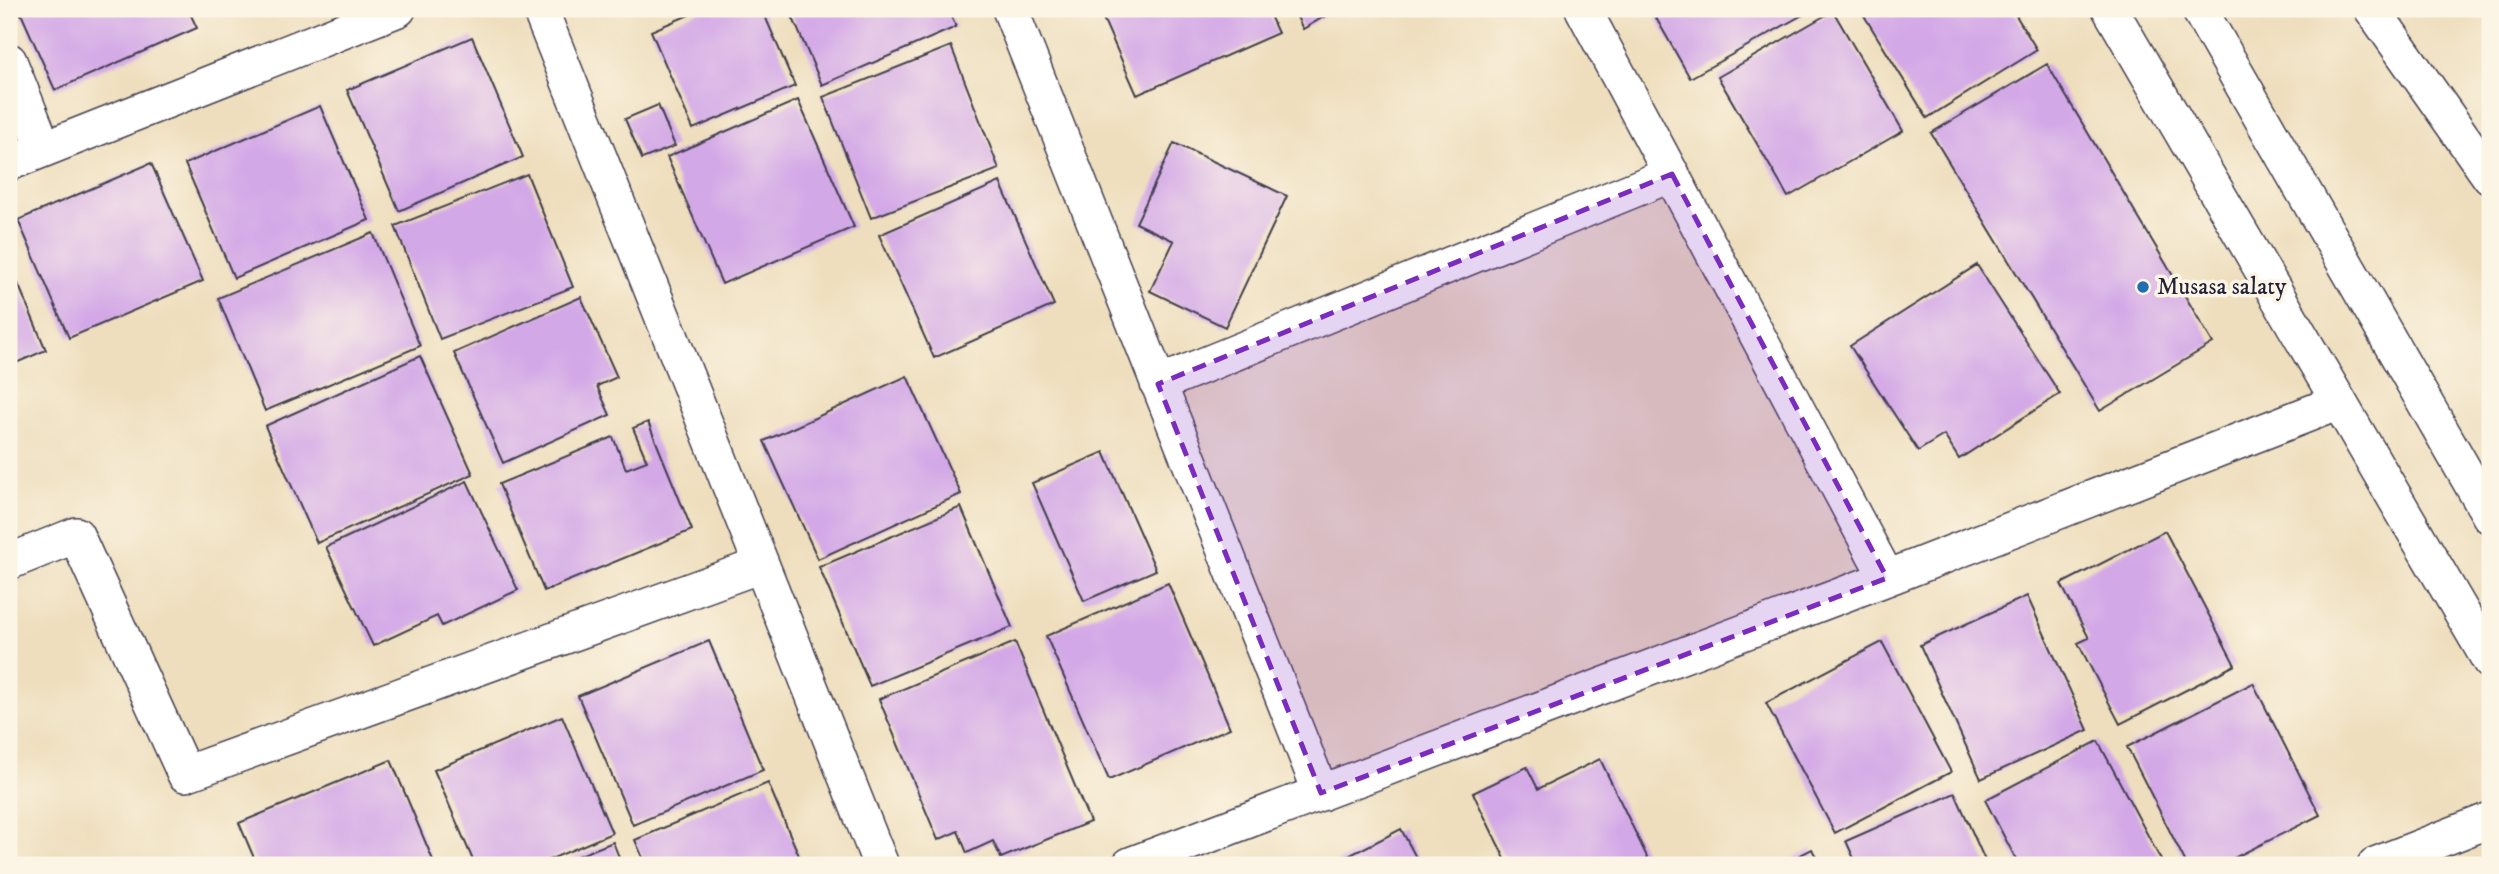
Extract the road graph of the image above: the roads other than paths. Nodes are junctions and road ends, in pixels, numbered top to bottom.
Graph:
1 (398, 9) edge
2 (540, 9) edge
3 (1010, 9) edge
4 (1583, 9) edge
5 (2110, 9) edge
6 (2199, 9) edge
7 (2372, 9) edge
8 (2384, 9) edge
9 (9, 61) edge
10 (2490, 141) edge
11 (44, 149) junction
12 (9, 163) edge
13 (1672, 174) junction
14 (2490, 177) edge
15 (1158, 384) junction
16 (2339, 402) junction
17 (2490, 516) edge
18 (9, 562) edge
19 (761, 565) junction
20 (1887, 578) junction
21 (2490, 661) edge
22 (1321, 793) junction
23 (2490, 820) edge
24 (881, 865) edge
25 (1130, 865) edge
26 (2375, 865) edge

1 - 11 street
2 - 19 street
3 - 15 street
4 - 13 street
5 - 16 street
6 - 17 street
7 - 14 street
8 - 10 street
9 - 11 street
11 - 12 street
13 - 15 street
13 - 20 street
15 - 22 street
16 - 20 street
16 - 21 street
18 - 19 street
19 - 24 street
20 - 22 street
22 - 25 street
23 - 26 street

